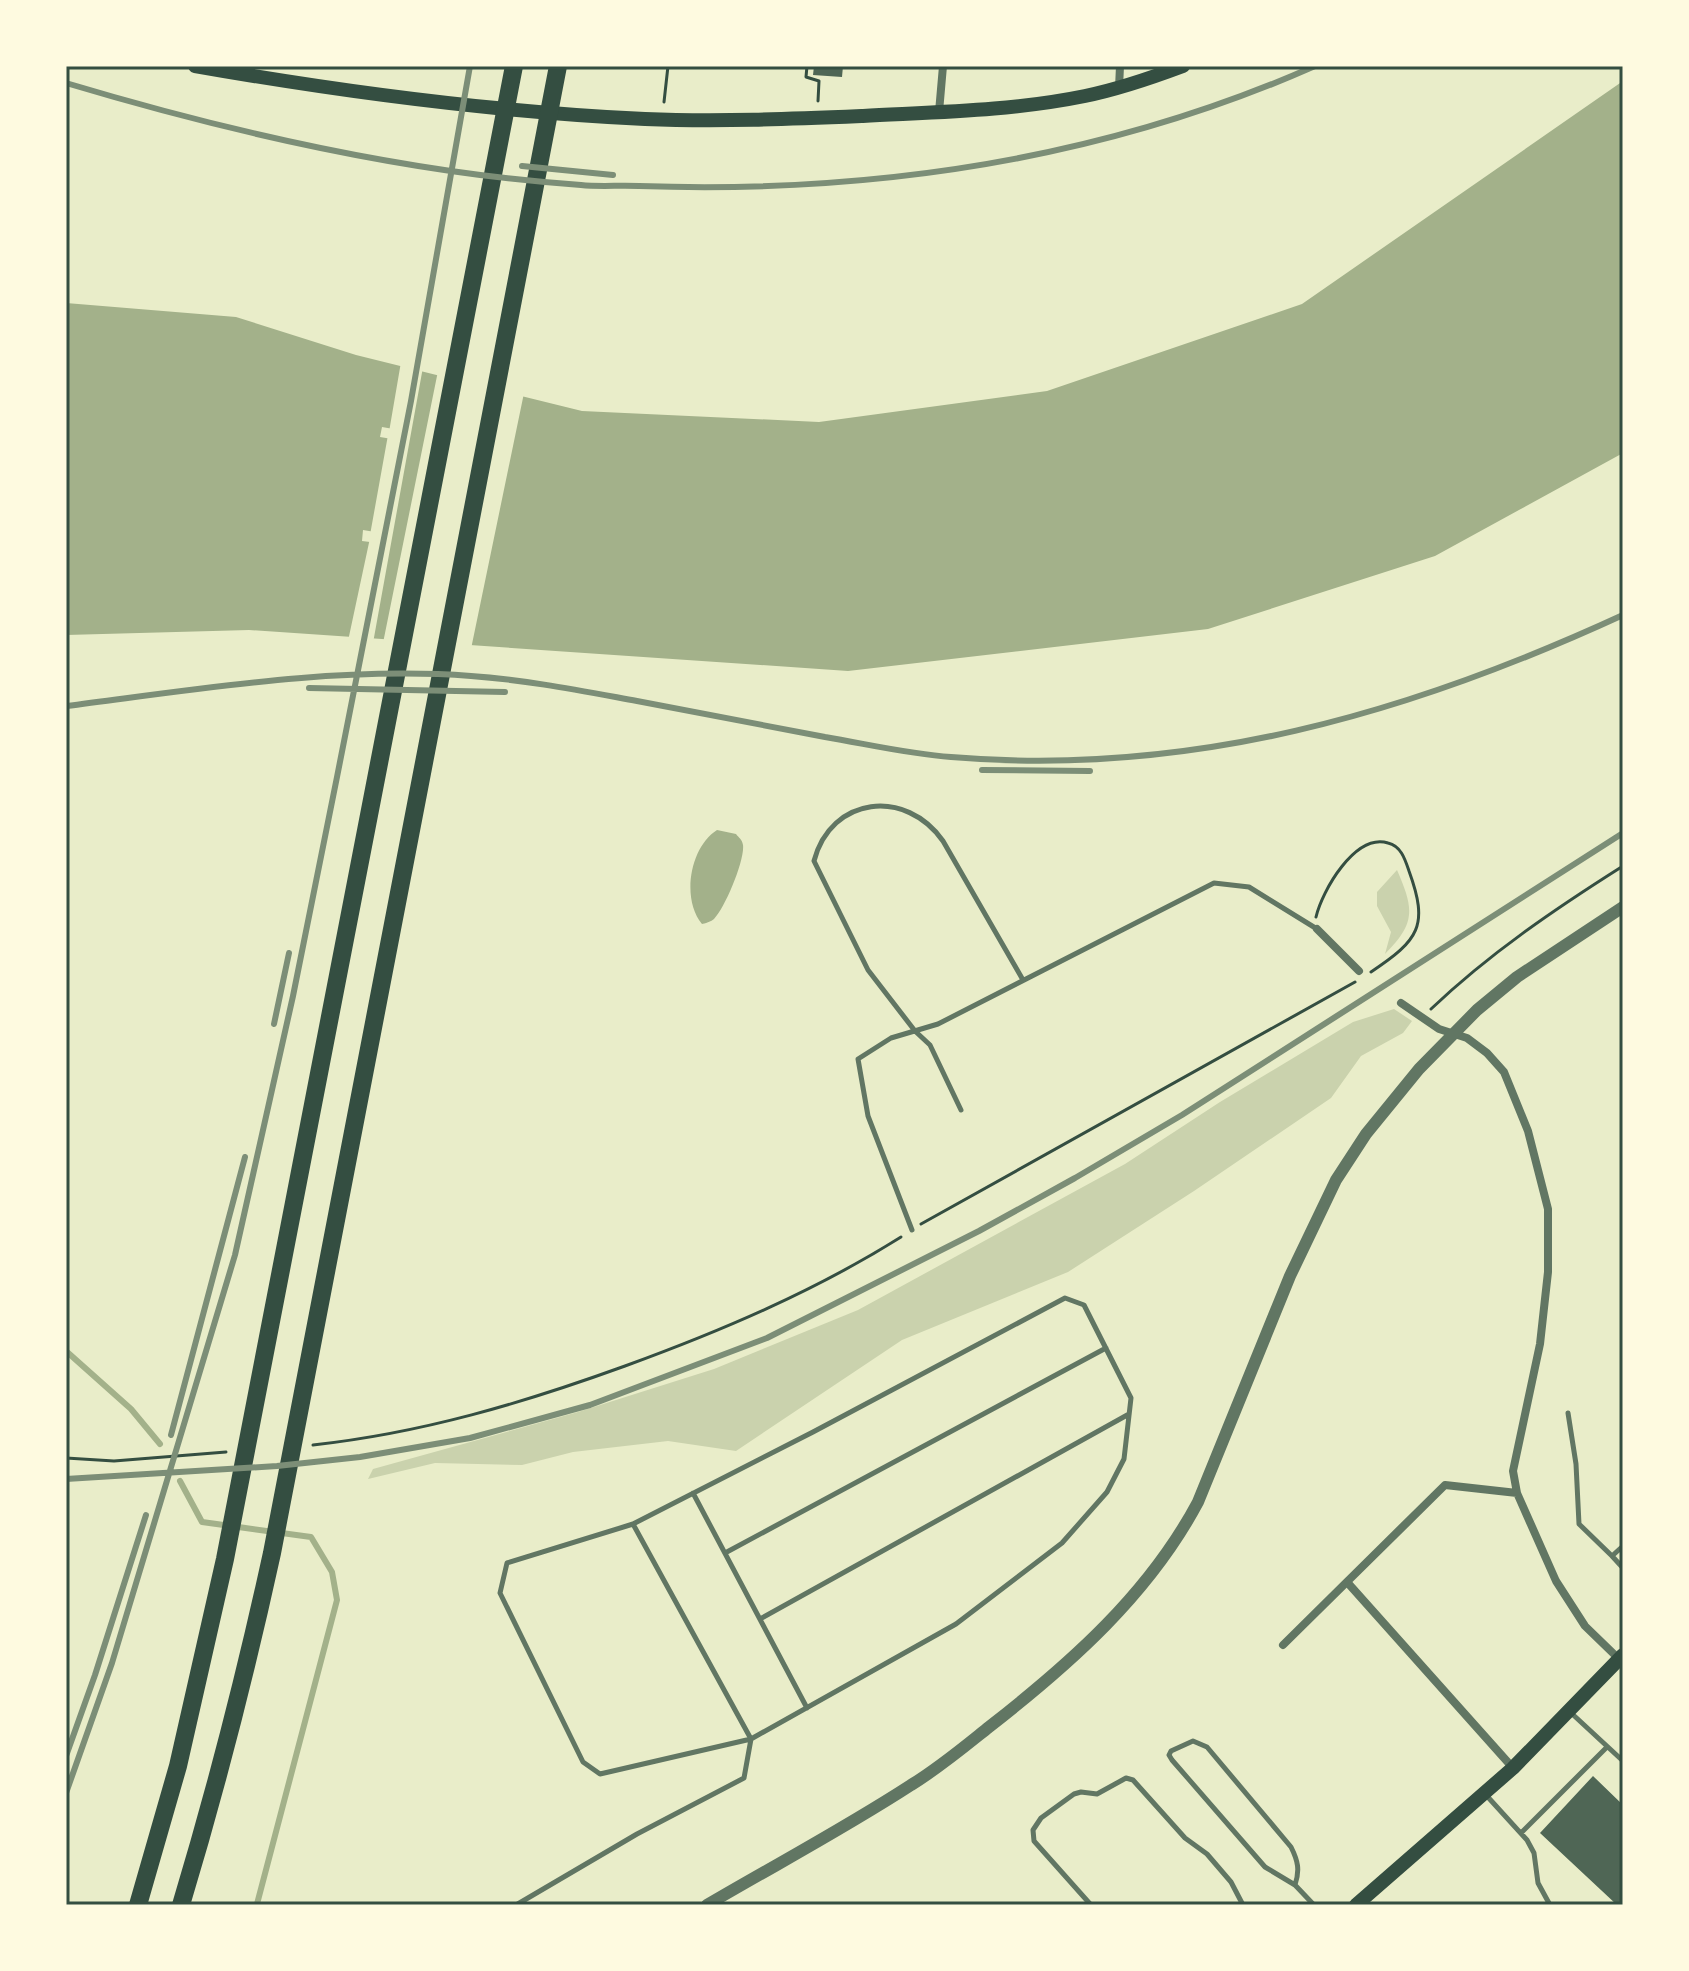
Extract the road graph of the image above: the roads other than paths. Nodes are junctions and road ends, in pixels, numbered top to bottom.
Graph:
1 (195, 66) edge
2 (514, 66) edge
3 (558, 66) edge
4 (943, 66) edge
5 (1120, 66) edge
6 (1183, 66) edge
7 (1119, 88) junction
8 (939, 112) junction
9 (1623, 907) edge
10 (1317, 929) joint
11 (1359, 971) dead end
12 (1023, 980) junction
13 (1401, 1003) dead end
14 (915, 1031) junction
15 (961, 1110) dead end
16 (912, 1230) road end
17 (1106, 1348) junction
18 (1568, 1413) dead end
19 (1129, 1414) junction
20 (693, 1493) junction
21 (1517, 1493) junction
22 (633, 1524) junction
23 (1623, 1546) edge
24 (725, 1553) junction
25 (1612, 1556) junction
26 (1623, 1568) edge
27 (1347, 1582) junction
28 (760, 1619) junction
29 (1283, 1645) dead end
30 (1621, 1657) edge
31 (807, 1708) junction
32 (1569, 1711) junction
33 (751, 1739) junction
34 (1607, 1747) junction
35 (1623, 1761) edge
36 (1513, 1768) junction
37 (1484, 1793) junction
38 (1521, 1833) junction
39 (1295, 1885) junction
40 (138, 1905) edge
41 (181, 1905) edge
42 (516, 1905) edge
43 (707, 1905) edge
44 (1091, 1905) edge
45 (1243, 1905) edge
46 (1314, 1905) edge
47 (1356, 1905) edge
48 (1550, 1905) edge

1 - 8 main road
2 - 40 highway
3 - 41 highway
4 - 8 street
5 - 7 street
6 - 7 main road
7 - 8 main road
9 - 43 street
10 - 11 street
10 - 12 lane
12 - 14 lane
12 - 14 lane
13 - 21 street
14 - 15 lane
14 - 16 lane
17 - 19 lane
17 - 20 lane
17 - 24 lane
18 - 25 lane
19 - 28 lane
19 - 31 lane
20 - 22 lane
20 - 24 lane
21 - 27 street
21 - 30 street
22 - 33 lane
22 - 33 lane
23 - 25 lane
24 - 28 lane
25 - 26 lane
27 - 29 street
27 - 36 street
28 - 31 lane
30 - 32 main road
31 - 33 lane
32 - 34 lane
32 - 36 main road
33 - 42 lane
34 - 35 lane
34 - 38 lane
36 - 37 main road
37 - 38 lane
37 - 47 main road
38 - 48 lane
39 - 39 lane
39 - 46 lane
44 - 45 lane

